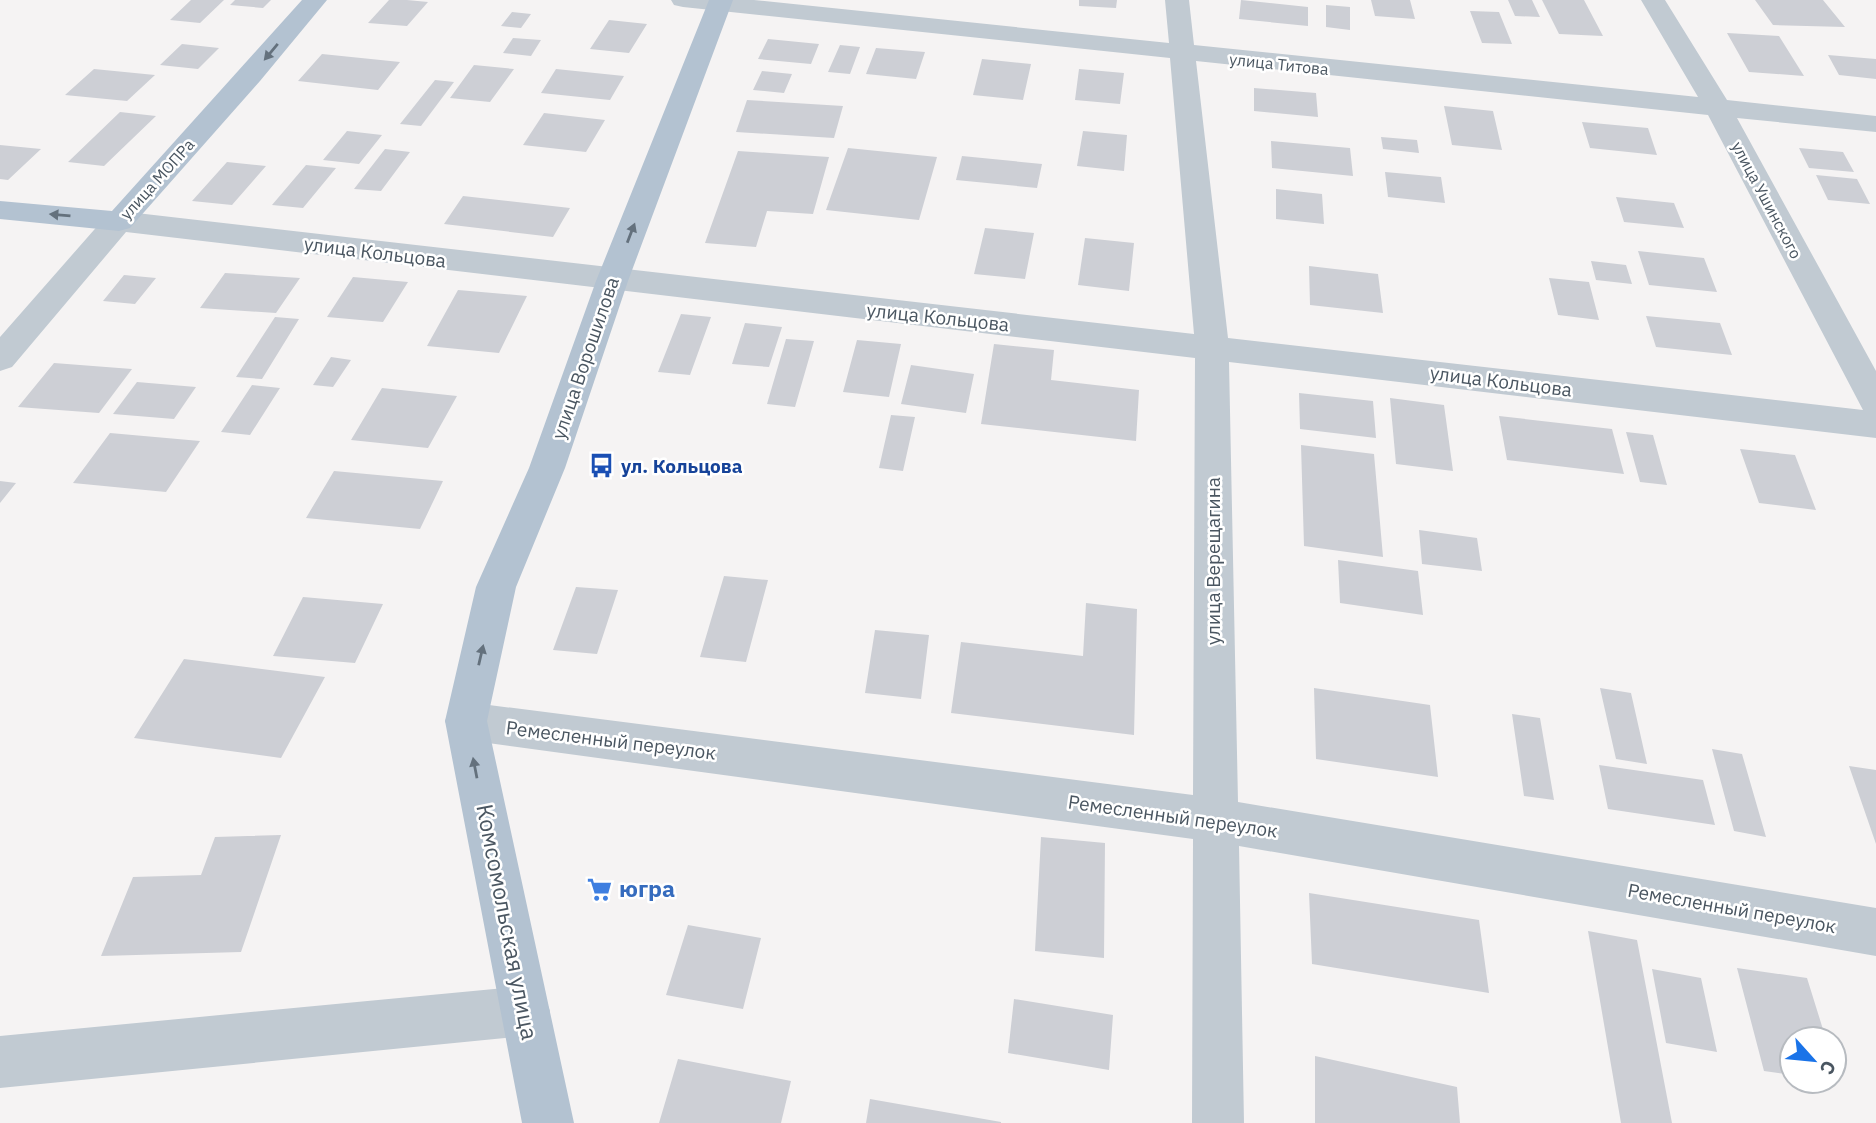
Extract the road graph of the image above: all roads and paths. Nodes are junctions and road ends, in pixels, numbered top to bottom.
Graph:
1 (315, 0) edge
2 (683, 0) edge
3 (1177, 0) edge
4 (1653, 0) edge
5 (721, 2) edge
6 (1183, 54) junction
7 (1719, 110) junction
8 (1876, 124) edge
9 (0, 210) edge
10 (119, 221) junction
11 (612, 281) junction
12 (1212, 347) junction
13 (0, 359) edge
14 (1876, 402) edge
15 (1876, 425) edge
16 (466, 721) junction
17 (1215, 820) junction
18 (1876, 932) edge
19 (525, 1011) junction
20 (0, 1062) edge
21 (548, 1123) edge
22 (1217, 1123) edge

1 -> 10 main road, улица МОПРа
2 - 5 street, улица Титова
3 - 6 street, улица Верещагина
4 - 7 street, улица Ушинского
5 - 6 street, улица Титова
11 -> 5 main road, улица Ворошилова
6 - 7 street, улица Титова
6 - 12 street, улица Верещагина
7 - 8 street, улица Титова
7 - 14 street, улица Ушинского
10 -> 9 main road, улица Кольцова
10 - 11 street, улица Кольцова
10 - 13 street, улица МОПРа
11 - 12 street, улица Кольцова
16 -> 11 main road, улица Ворошилова
12 - 15 street, улица Кольцова
12 - 17 street, улица Верещагина
16 - 17 street, Ремесленный переулок
19 -> 16 main road, Комсомольская улица
17 - 18 street, Ремесленный переулок
17 - 22 street, улица Верещагина
19 - 20 street
19 - 21 main road, Комсомольская улица

